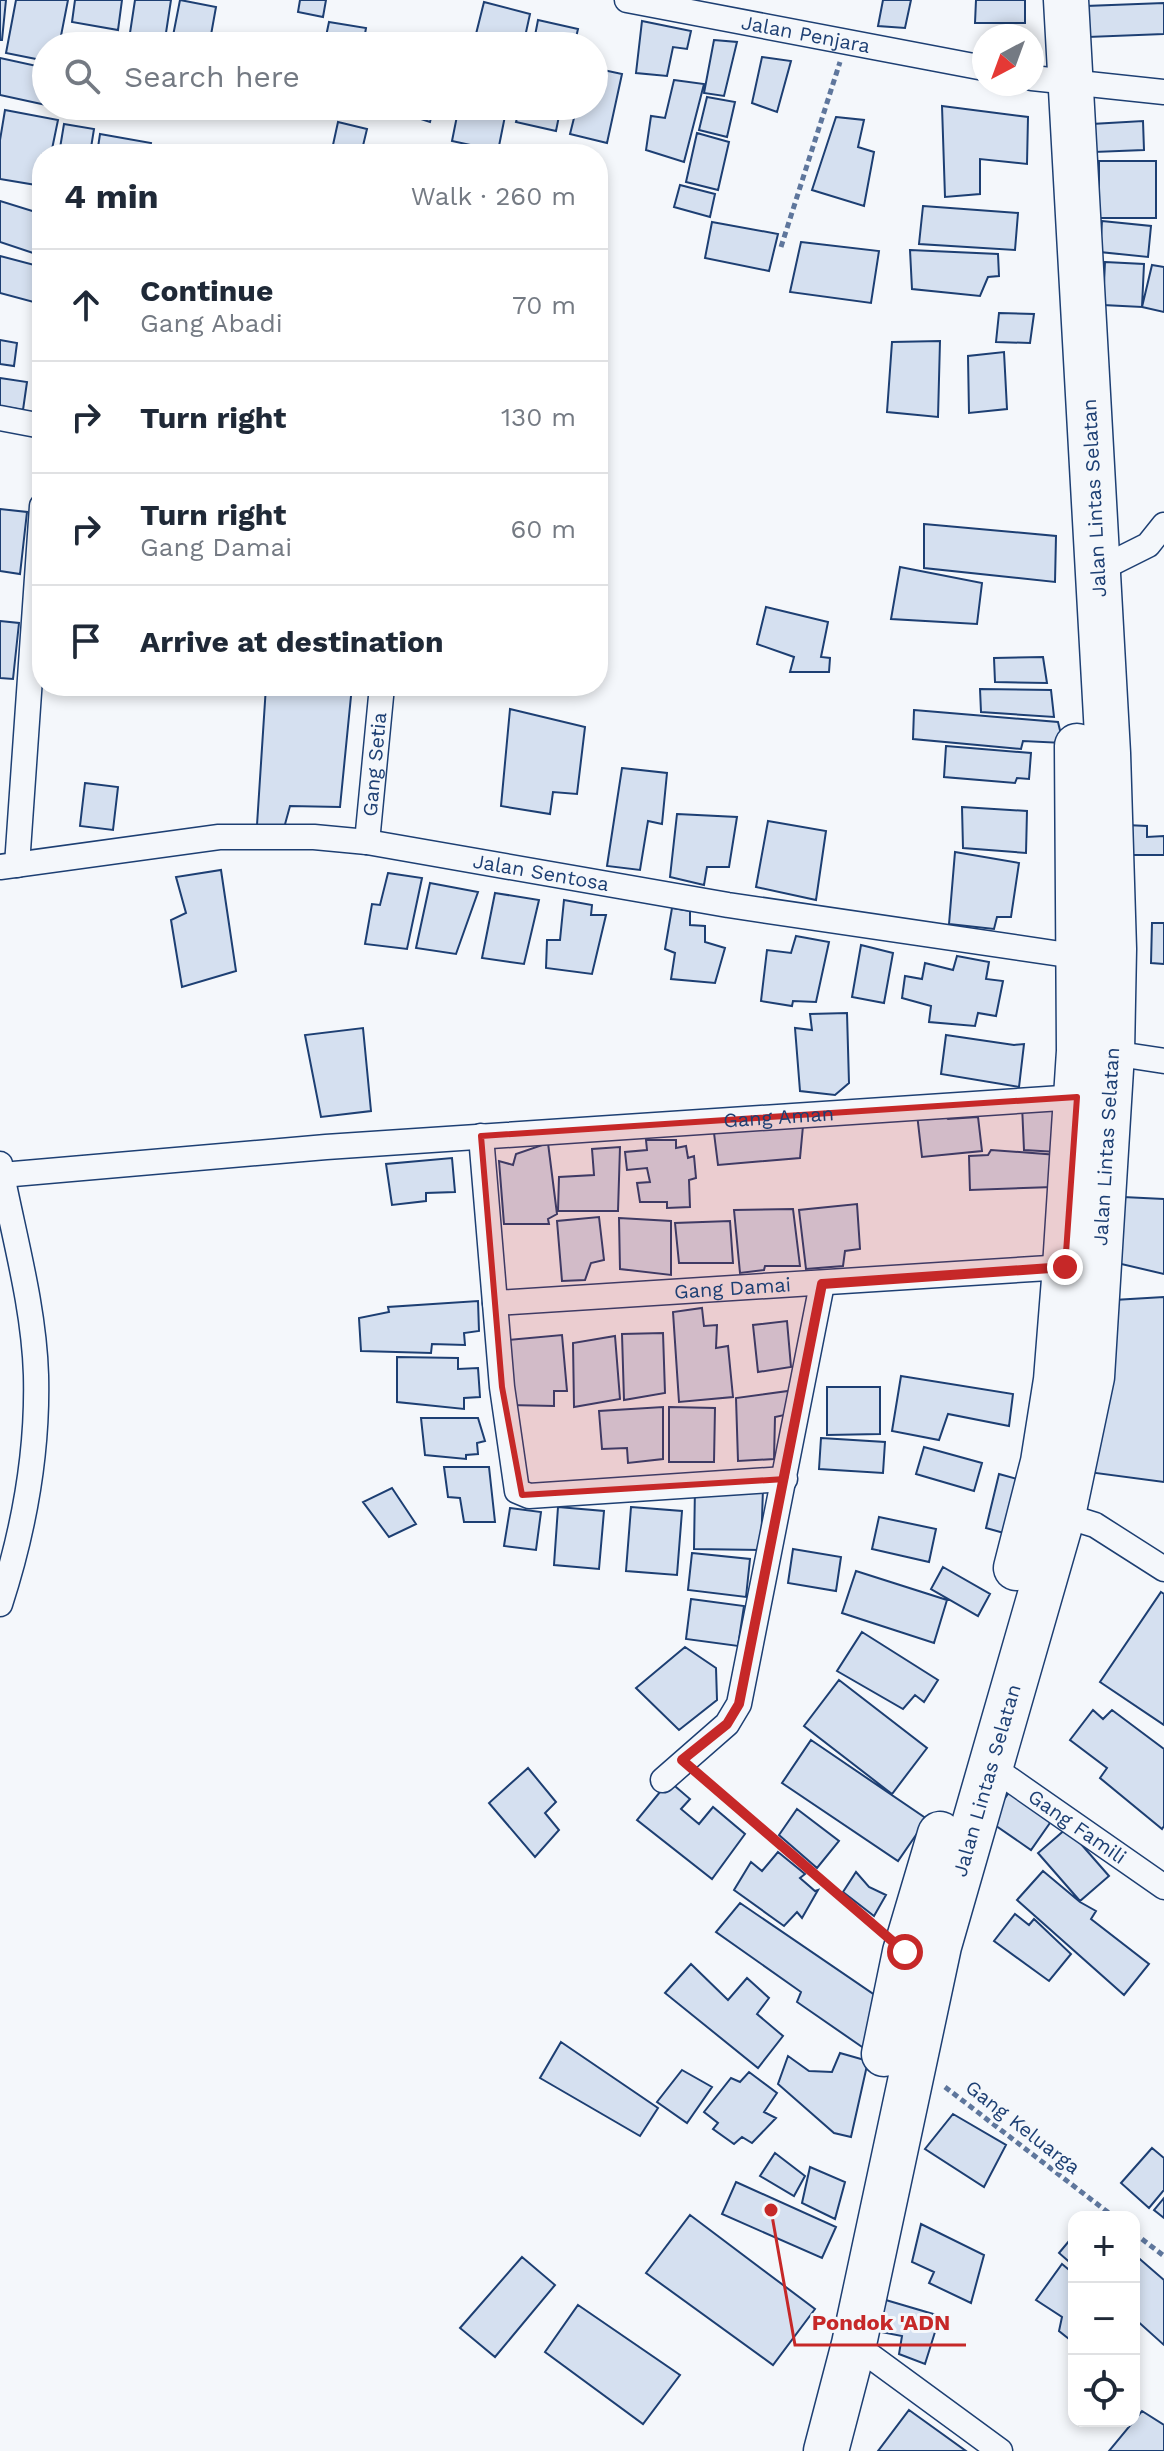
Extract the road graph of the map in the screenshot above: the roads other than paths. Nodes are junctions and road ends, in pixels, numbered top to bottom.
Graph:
1 (627, 0) edge
2 (1039, 0) edge
3 (1066, 0) edge
4 (972, 66) edge
5 (1049, 81) edge
6 (1164, 92) edge
7 (0, 418) edge
8 (32, 424) edge
9 (1164, 525) edge
10 (1098, 570) junction
11 (32, 612) edge
12 (1086, 631) junction
13 (381, 696) edge
14 (367, 842) junction
15 (8, 866) edge
16 (1081, 957) junction
17 (1112, 1053) junction
18 (1164, 1061) edge
19 (1077, 1097) junction
20 (481, 1136) junction
21 (1, 1169) edge
22 (1065, 1267) junction
23 (822, 1284) junction
24 (495, 1303) junction
25 (785, 1479) junction
26 (1063, 1515) junction
27 (9, 1535) edge
28 (1164, 1569) edge
29 (0, 1604) edge
30 (992, 1767) junction
31 (663, 1780) dead end
32 (1164, 1887) edge
33 (901, 2071) junction
34 (854, 2344) junction
35 (796, 2451) edge
36 (826, 2451) edge
37 (1000, 2451) edge

1 - 4 street, Jalan Penjara
2 - 5 highway, Jalan Lintas Selatan
3 - 5 highway, Jalan Lintas Selatan
5 - 6 street
5 - 10 highway, Jalan Lintas Selatan
5 - 12 highway, Jalan Lintas Selatan
7 - 8 street
9 - 10 street
10 - 12 highway, Jalan Lintas Selatan
11 - 15 street
12 - 16 highway, Jalan Lintas Selatan
12 - 17 highway, Jalan Lintas Selatan
13 - 14 street, Gang Setia
14 - 15 street, Jalan Sentosa
14 - 16 street, Jalan Sentosa
16 - 19 highway, Jalan Lintas Selatan
17 - 18 street
17 - 26 highway, Jalan Lintas Selatan
19 - 20 street, Gang Aman
19 - 22 highway, Jalan Lintas Selatan
20 - 21 street, Gang Aman
20 - 24 street
21 - 27 street
22 - 23 street, Gang Damai
22 - 33 highway, Jalan Lintas Selatan
23 - 24 street, Gang Damai
23 - 25 street
24 - 25 street
25 - 31 street
26 - 28 street
26 - 30 highway, Jalan Lintas Selatan
27 - 29 street
30 - 32 street, Gang Famili
30 - 33 highway, Jalan Lintas Selatan
33 - 34 highway, Jalan Lintas Selatan
33 - 35 highway, Jalan Lintas Selatan
34 - 36 highway, Jalan Lintas Selatan
34 - 37 street

